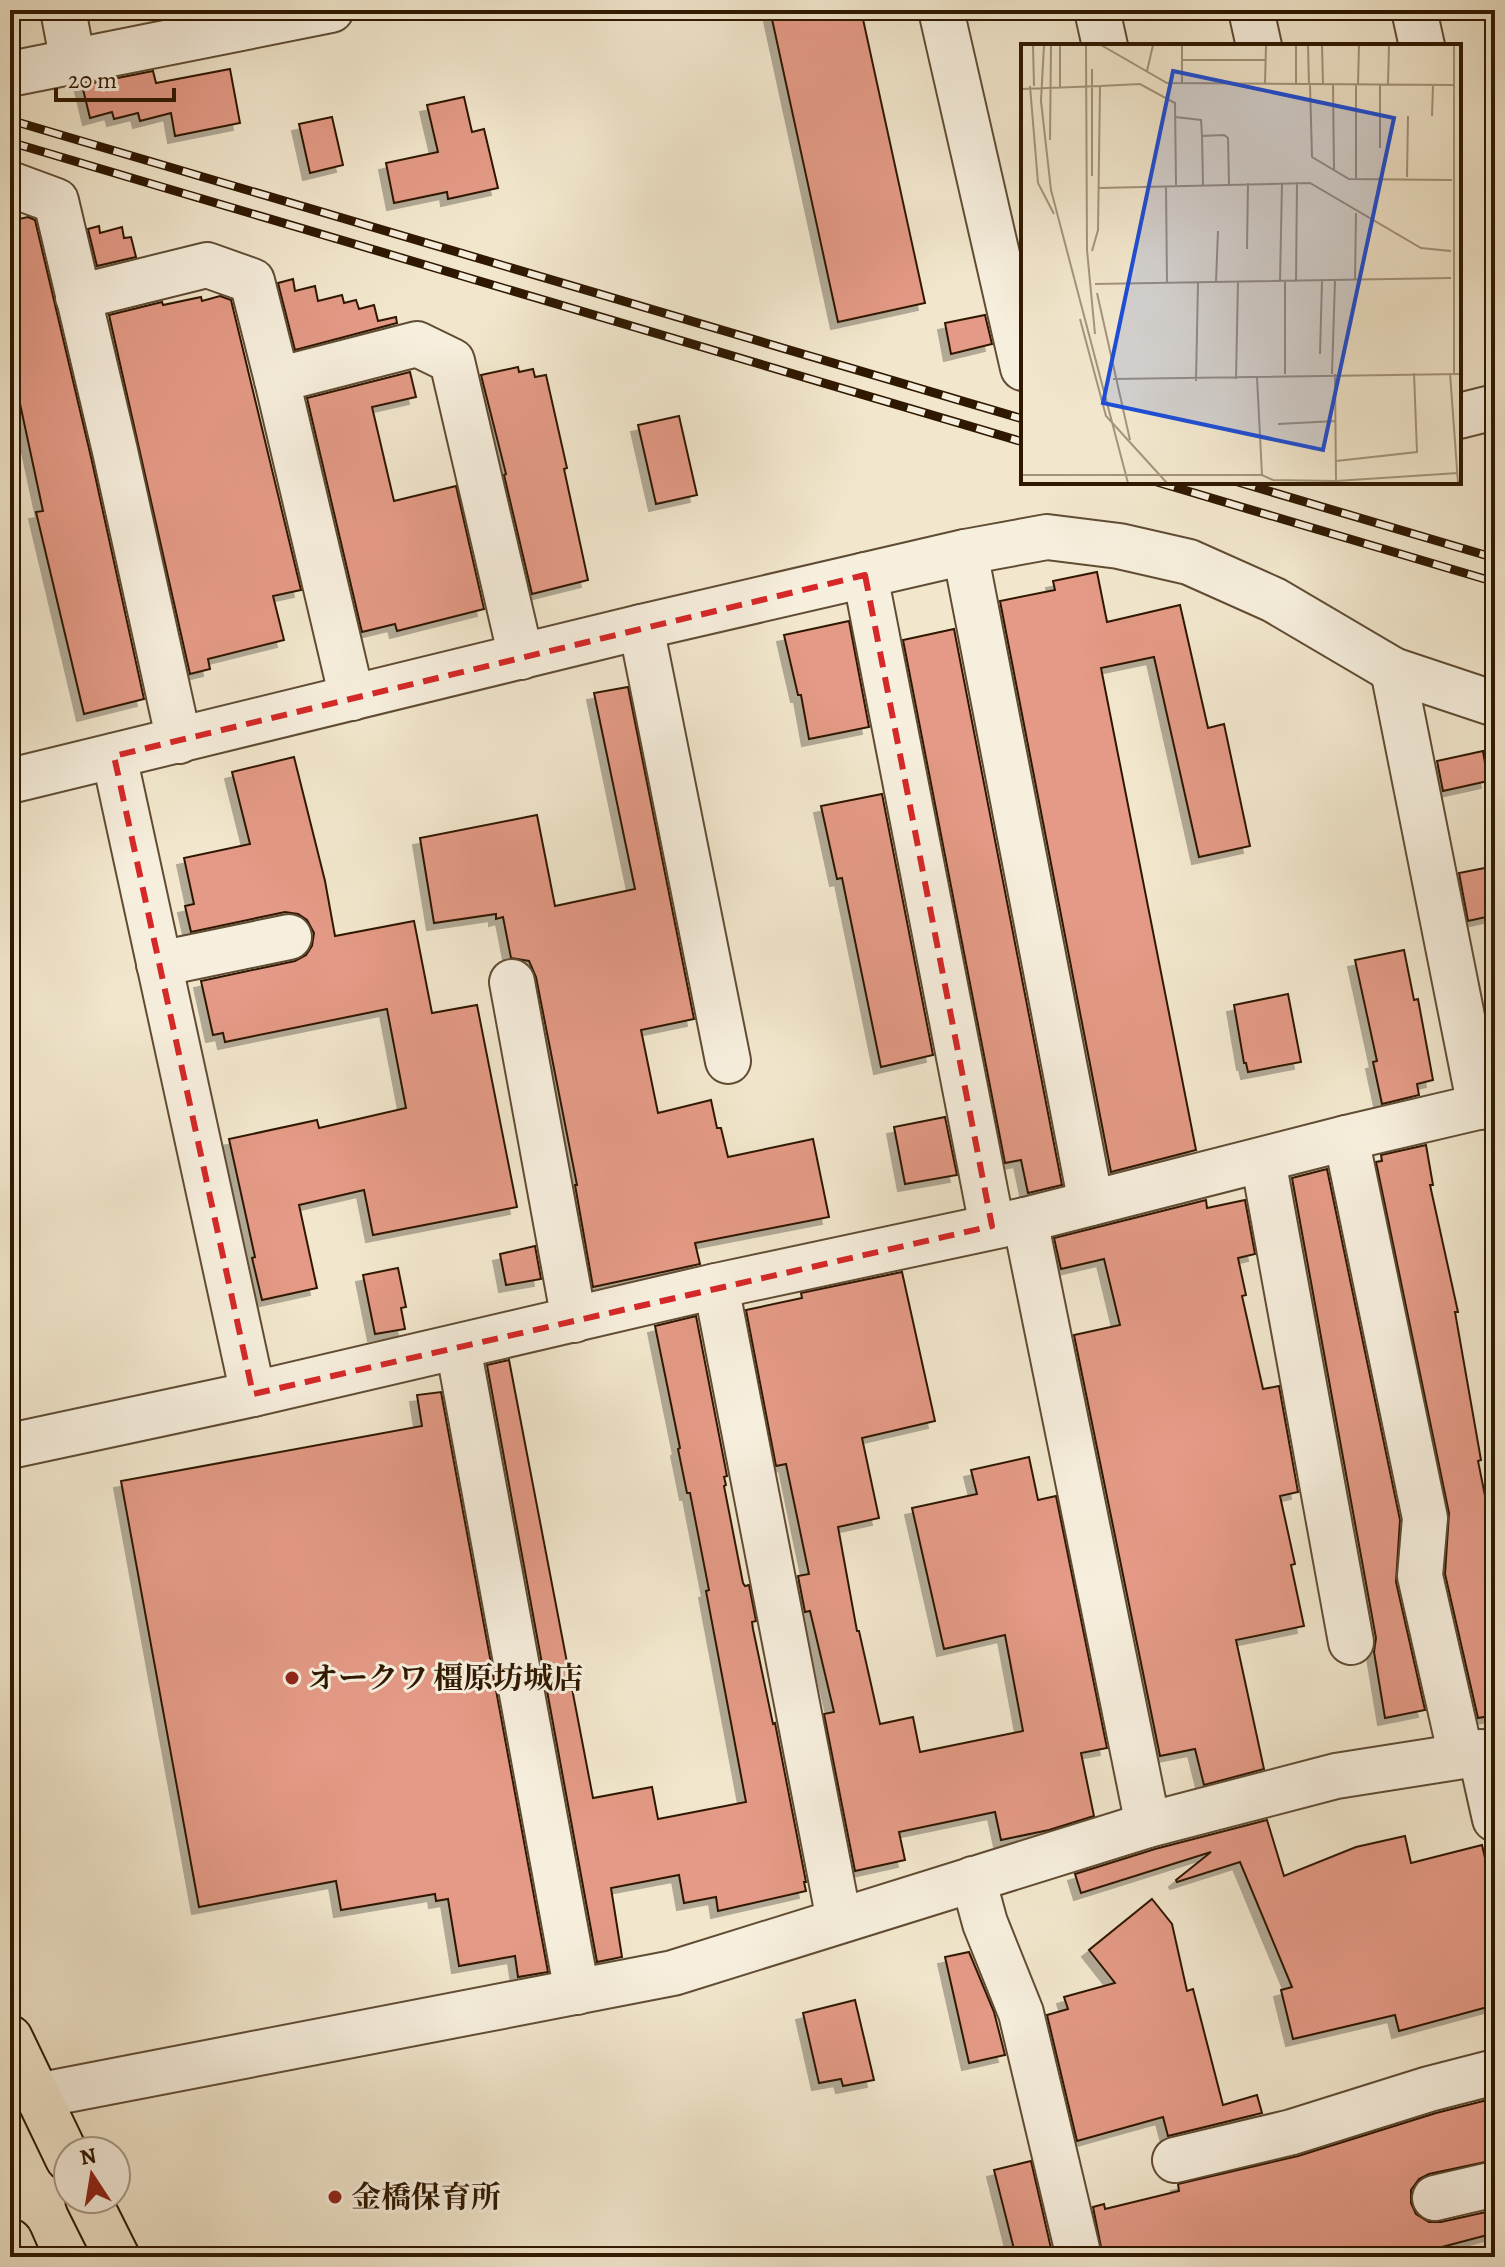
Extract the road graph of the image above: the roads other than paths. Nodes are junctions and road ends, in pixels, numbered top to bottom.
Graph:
1 (63, 10) edge
2 (331, 10) edge
3 (941, 10) edge
4 (1097, 10) edge
5 (1251, 10) edge
6 (1414, 10) edge
7 (1105, 44) edge
8 (1259, 44) edge
9 (1422, 44) edge
10 (73, 62) junction
11 (10, 74) edge
12 (10, 184) edge
13 (78, 297) junction
14 (1021, 359) edge
15 (277, 380) junction
16 (1495, 407) edge
17 (1461, 416) edge
18 (965, 552) junction
19 (865, 575) junction
20 (641, 627) junction
21 (521, 657) junction
22 (1393, 670) junction
23 (352, 698) junction
24 (1495, 704) edge
25 (179, 741) junction
26 (114, 756) junction
27 (10, 781) edge
28 (289, 937) dead end
29 (159, 964) junction
30 (512, 982) dead end
31 (728, 1061) dead end
32 (1487, 1105) edge
33 (1346, 1138) junction
34 (1263, 1160) junction
35 (1091, 1203) junction
36 (1009, 1223) junction
37 (716, 1286) junction
38 (574, 1320) junction
39 (458, 1347) junction
40 (253, 1394) junction
41 (10, 1446) edge
42 (1351, 1642) dead end
43 (1479, 1753) edge
44 (1495, 1819) edge
45 (1148, 1825) junction
46 (973, 1879) junction
47 (839, 1920) junction
48 (577, 1992) junction
49 (10, 2038) edge
50 (1495, 2072) edge
51 (36, 2096) junction
52 (56, 2135) edge
53 (1175, 2160) dead end
54 (1495, 2184) edge
55 (1435, 2198) dead end
56 (96, 2215) edge
57 (10, 2241) edge
58 (17, 2257) edge
59 (117, 2257) edge
60 (1079, 2257) edge

1 - 10 street
2 - 10 street
3 - 14 street
4 - 7 street
5 - 8 street
6 - 9 street
10 - 11 street
12 - 13 street
13 - 15 street
13 - 25 street
15 - 21 street
15 - 23 street
16 - 17 street
18 - 19 street
18 - 22 street
18 - 35 street
19 - 20 street
19 - 36 street
20 - 21 street
20 - 31 street
21 - 23 street
22 - 24 street
22 - 32 street
23 - 25 street
25 - 26 street
26 - 27 street
26 - 29 street
28 - 29 street
29 - 40 street
30 - 38 street
32 - 33 street
33 - 34 street
33 - 43 street
34 - 35 street
34 - 42 street
35 - 36 street
36 - 37 street
36 - 45 street
37 - 38 street
37 - 47 street
38 - 39 street
39 - 40 street
39 - 48 street
40 - 41 street
43 - 44 street
43 - 45 street
45 - 46 street
46 - 47 street
46 - 60 street
47 - 48 street
48 - 51 street
49 - 51 main road
50 - 53 street
51 - 52 main road
54 - 55 street
56 - 59 main road
57 - 58 main road

